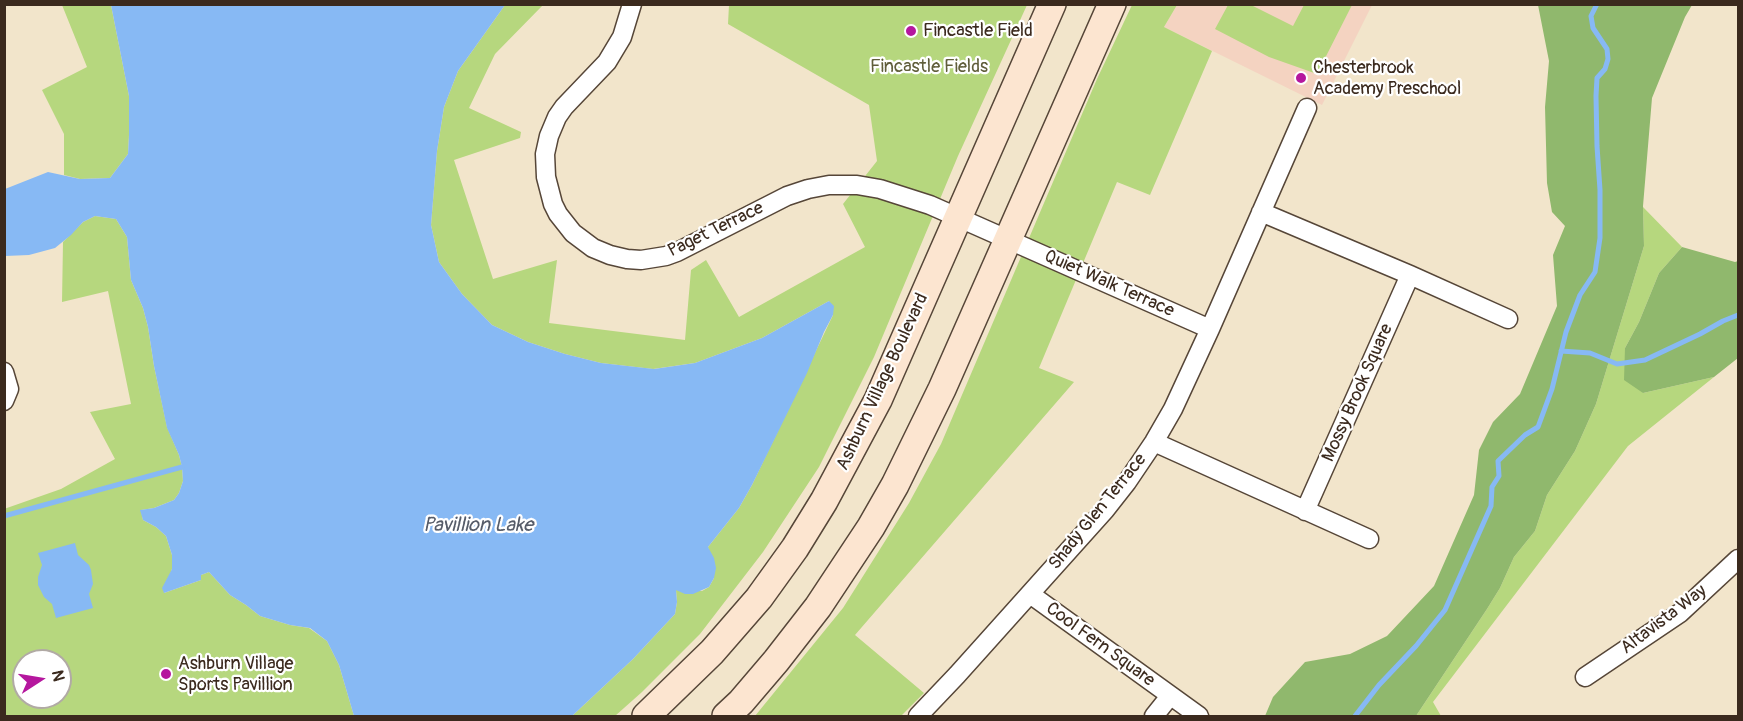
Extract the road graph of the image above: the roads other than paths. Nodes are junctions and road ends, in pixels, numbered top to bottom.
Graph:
1 (632, 4) edge
2 (1052, 4) edge
3 (1112, 4) edge
4 (1307, 108) dead end
5 (1261, 212) junction
6 (958, 218) junction
7 (1008, 239) junction
8 (1410, 274) junction
9 (1508, 319) dead end
10 (1210, 329) junction
11 (4, 372) edge
12 (4, 401) edge
13 (1154, 442) junction
14 (1305, 511) junction
15 (1369, 539) dead end
16 (1738, 559) edge
17 (1030, 594) junction
18 (1585, 677) dead end
19 (1170, 696) junction
20 (659, 713) edge
21 (726, 717) edge
22 (918, 717) edge
23 (1154, 717) edge
24 (1199, 717) edge

1 - 6 street, Paget Terrace
2 - 6 main road, Ashburn Village Boulevard
3 - 7 main road
4 - 5 street, Shady Glen Terrace
5 - 8 street
5 - 10 street, Shady Glen Terrace
6 - 7 street, Paget Terrace
6 - 20 main road, Ashburn Village Boulevard
7 - 10 street, Quiet Walk Terrace
7 - 21 main road
8 - 9 street
8 - 14 street, Mossy Brook Square
10 - 13 street, Shady Glen Terrace
11 - 12 street
13 - 14 street
13 - 17 street, Shady Glen Terrace
14 - 15 street
16 - 18 street, Altavista Way
17 - 19 street, Cool Fern Square
17 - 22 street, Shady Glen Terrace
19 - 23 street, Cool Fern Square
19 - 24 street, Cool Fern Square

